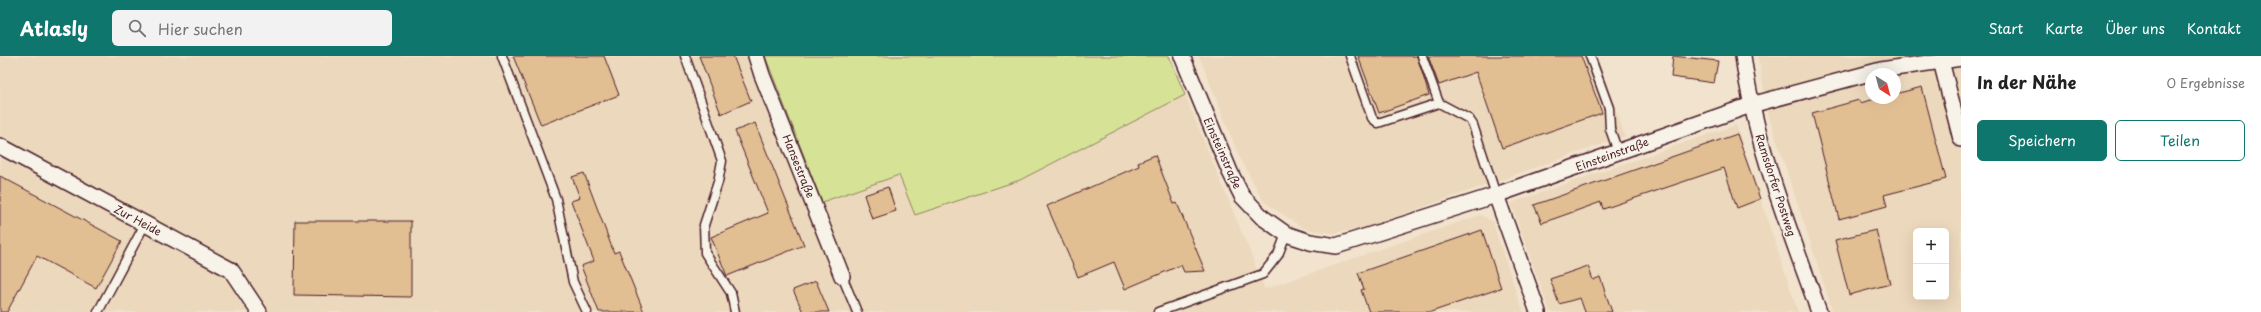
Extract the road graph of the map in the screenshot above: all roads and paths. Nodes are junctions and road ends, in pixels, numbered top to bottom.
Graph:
1 (502, 56) edge
2 (685, 56) edge
3 (756, 56) edge
4 (1182, 56) edge
5 (1350, 56) edge
6 (1422, 56) edge
7 (1590, 56) edge
8 (1743, 56) edge
9 (1961, 58) edge
10 (1941, 61) junction
11 (1439, 103) junction
12 (1751, 105) junction
13 (1961, 139) edge
14 (0, 146) edge
15 (1618, 152) junction
16 (1496, 195) junction
17 (145, 224) junction
18 (1286, 234) junction
19 (842, 276) joint
20 (98, 312) edge
21 (259, 312) edge
22 (587, 312) edge
23 (735, 312) edge
24 (857, 312) edge
25 (1158, 312) edge
26 (1538, 312) edge
27 (1819, 312) edge

1 - 22 lane
2 - 23 lane
3 - 19 street, Hansestraße
4 - 18 street, Einsteinstraße
5 - 11 lane
6 - 11 lane
7 - 15 lane
8 - 12 street, Ramsdorfer Postweg
9 - 10 street, Einsteinstraße
10 - 12 street, Einsteinstraße
10 - 13 street
11 - 16 lane
12 - 15 street, Einsteinstraße
12 - 27 street, Ramsdorfer Postweg
14 - 17 street, Zur Heide
15 - 16 street, Einsteinstraße
16 - 18 street, Einsteinstraße
16 - 26 street
17 - 20 lane
17 - 21 street, Zur Heide
18 - 25 lane
19 - 24 lane

